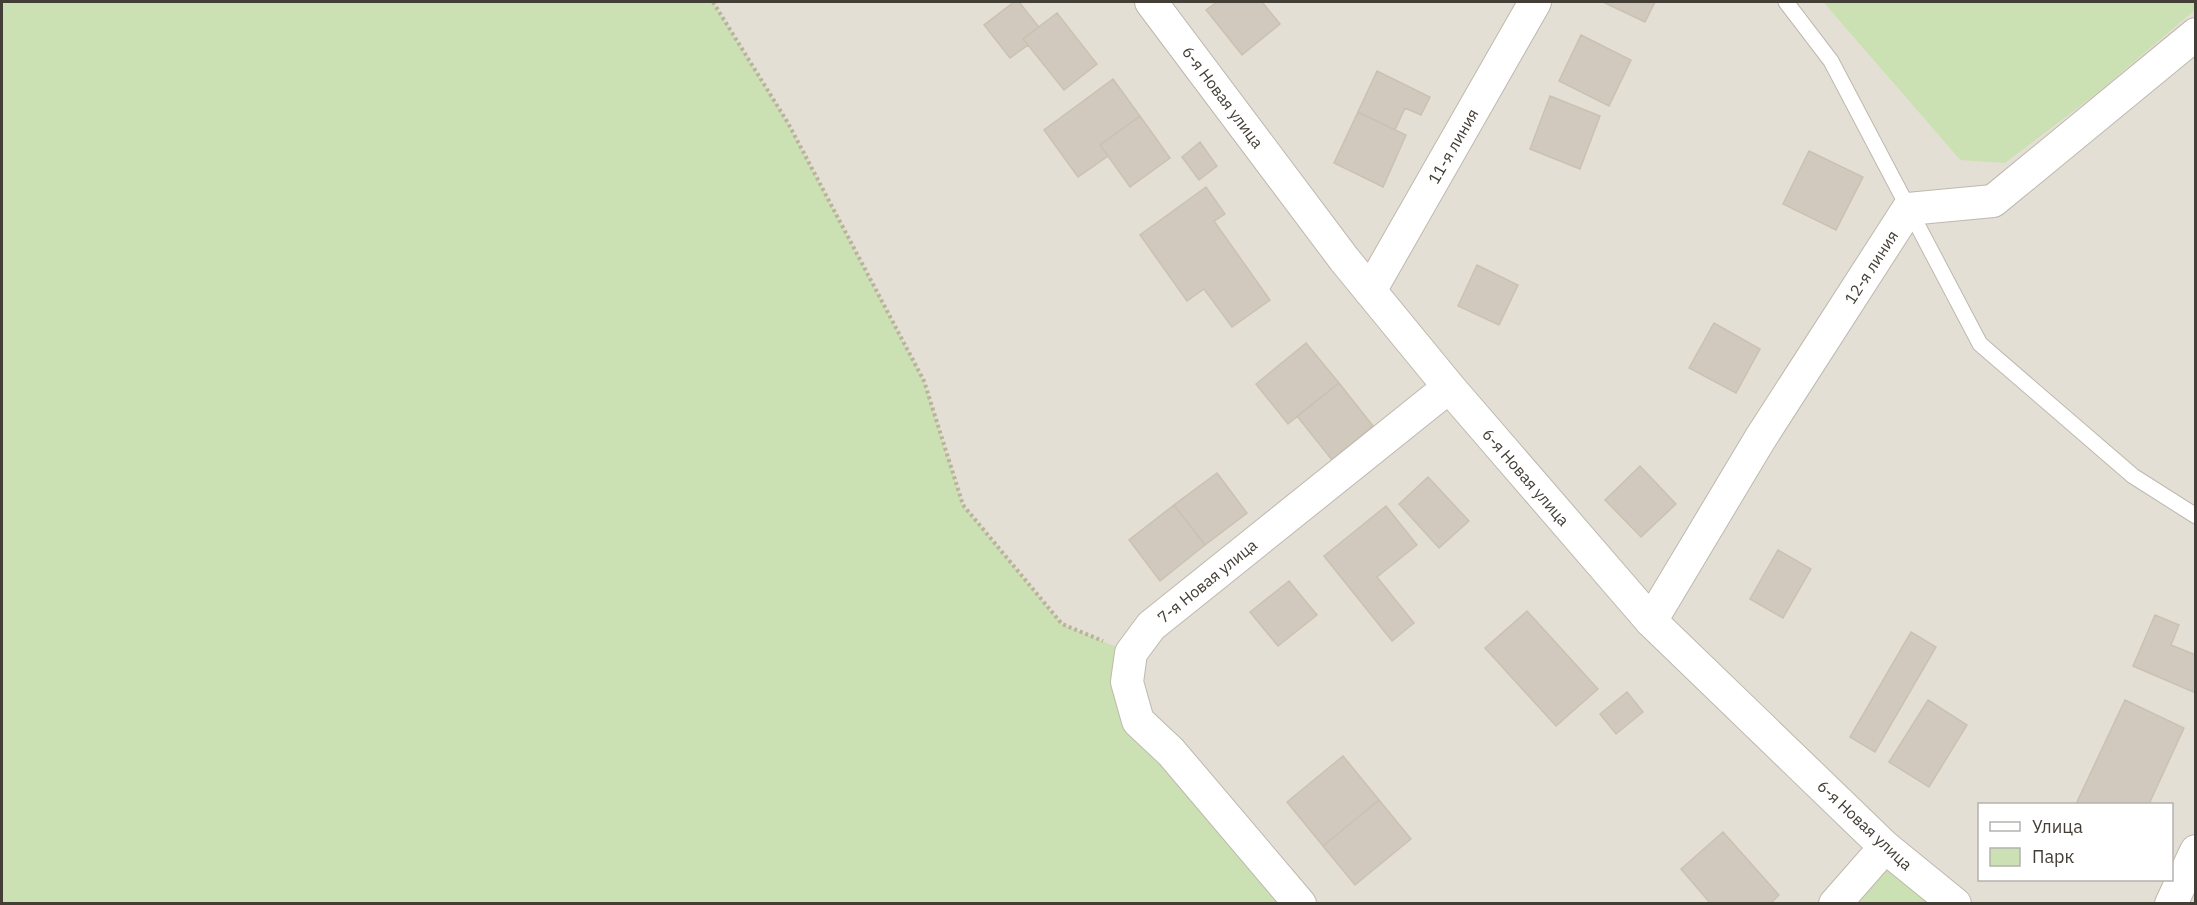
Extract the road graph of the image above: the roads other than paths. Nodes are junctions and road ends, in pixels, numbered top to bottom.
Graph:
1 (1151, 2) edge
2 (1535, 2) edge
3 (1786, 2) edge
4 (2196, 34) edge
5 (1908, 209) junction
6 (1370, 291) junction
7 (1449, 387) junction
8 (2196, 516) edge
9 (1651, 621) junction
10 (1885, 847) junction
11 (2196, 851) edge
12 (1300, 903) edge
13 (1835, 903) edge
14 (1954, 903) edge
15 (2171, 903) edge

1 - 6 street, 6-я Новая улица
2 - 6 street, 11-я линия
3 - 5 lane
4 - 5 street
5 - 8 lane
5 - 9 street, 12-я линия
6 - 7 street, 6-я Новая улица
7 - 9 street, 6-я Новая улица
7 - 12 street, 7-я Новая улица
9 - 10 street, 6-я Новая улица
10 - 13 street
10 - 14 street, 6-я Новая улица
11 - 15 street

